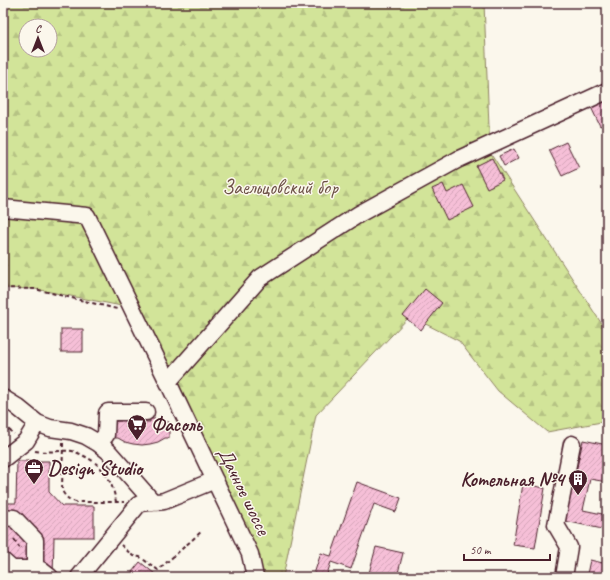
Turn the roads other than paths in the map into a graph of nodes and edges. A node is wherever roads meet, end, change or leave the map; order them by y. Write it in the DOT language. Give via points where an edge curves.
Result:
graph roads {
  1 [pos="607,91"];
  2 [pos="3,208"];
  3 [pos="168,382"];
  4 [pos="7,403"];
  5 [pos="146,412"];
  6 [pos="37,422"];
  7 [pos="98,443"];
  8 [pos="572,444"];
  9 [pos="3,459"];
  10 [pos="216,480"];
  11 [pos="149,502"];
  12 [pos="3,517"];
  13 [pos="3,561"];
  14 [pos="36,569"];
  15 [pos="50,577"];
  16 [pos="79,577"];
  17 [pos="255,577"];
  18 [pos="564,577"];
  1 -- 3 [label="street" via="459,159 359,214 260,278"];
  2 -- 3 [label="street, Дачное шоссе" via="87,216"];
  3 -- 10 [label="street, Дачное шоссе"];
  4 -- 6 [label="street"];
  5 -- 7 [label="street" via="108,412 106,435"];
  6 -- 7 [label="street" via="50,428 86,436"];
  6 -- 9 [label="street" via="24,443"];
  7 -- 11 [label="street" via="108,451"];
  8 -- 18 [label="street" via="556,525 569,547"];
  10 -- 11 [label="street" via="164,501"];
  10 -- 17 [label="street, Дачное шоссе" via="250,554"];
  11 -- 16 [label="street" via="138,505"];
  12 -- 14 [label="street" via="14,518 34,538"];
  13 -- 14 [label="street" via="10,568"];
  14 -- 15 [label="street"];
}
